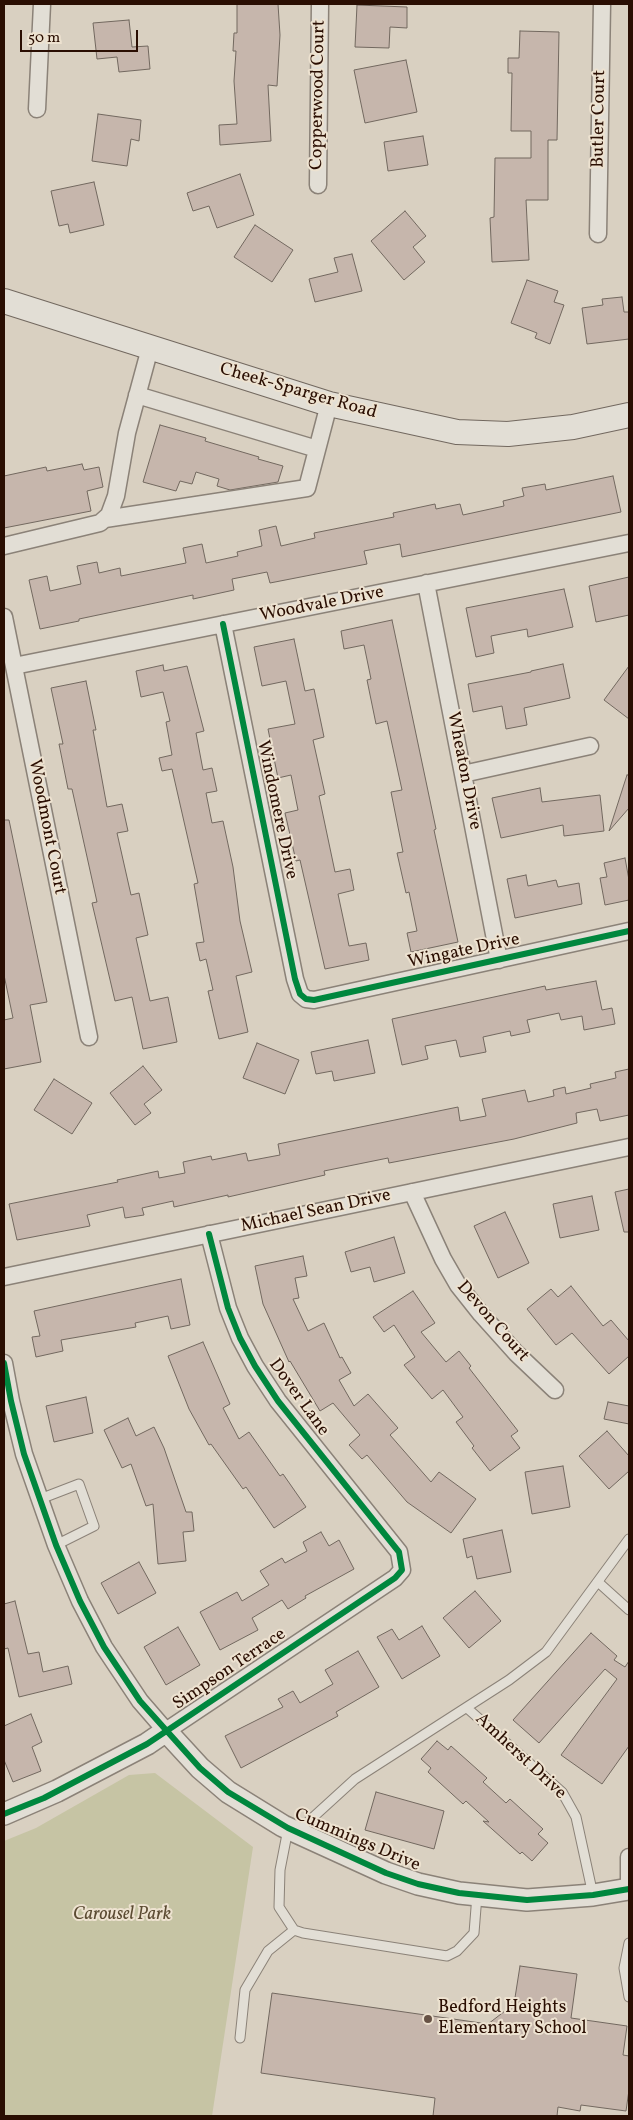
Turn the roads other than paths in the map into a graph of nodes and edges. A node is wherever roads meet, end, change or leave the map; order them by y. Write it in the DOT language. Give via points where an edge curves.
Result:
graph roads {
  1 [pos="42,4"];
  2 [pos="320,4"];
  3 [pos="602,4"];
  4 [pos="37,109"];
  5 [pos="318,186"];
  6 [pos="598,234"];
  7 [pos="4,301"];
  8 [pos="150,348"];
  9 [pos="137,395"];
  10 [pos="328,404"];
  11 [pos="629,416"];
  12 [pos="317,449"];
  13 [pos="105,519"];
  14 [pos="629,543"];
  15 [pos="4,546"];
  16 [pos="426,583"];
  17 [pos="4,617"];
  18 [pos="223,624"];
  19 [pos="14,666"];
  20 [pos="590,746"];
  21 [pos="463,774"];
  22 [pos="629,931"];
  23 [pos="499,960"];
  24 [pos="306,999"];
  25 [pos="89,1037"];
  26 [pos="629,1147"];
  27 [pos="412,1192"];
  28 [pos="209,1234"];
  29 [pos="4,1277"];
  30 [pos="4,1363"];
  31 [pos="555,1390"];
  32 [pos="40,1499"];
  33 [pos="629,1539"];
  34 [pos="56,1545"];
  35 [pos="402,1560"];
  36 [pos="598,1582"];
  37 [pos="629,1610"];
  38 [pos="467,1708"];
  39 [pos="166,1731"];
  40 [pos="4,1814"];
  41 [pos="292,1830"];
  42 [pos="629,1857"];
  43 [pos="629,1889"];
  44 [pos="477,1895"];
  45 [pos="593,1895"];
  46 [pos="294,1930"];
  47 [pos="629,1943"];
  48 [pos="629,1997"];
  49 [pos="240,2038"];
  1 -- 4 [label="street"];
  2 -- 5 [label="street, Copperwood Court"];
  3 -- 6 [label="street, Butler Court"];
  7 -- 8 [label="main road, Cheek-Sparger Road"];
  8 -- 9 [label="street"];
  8 -- 10 [label="main road, Cheek-Sparger Road"];
  9 -- 12 [label="street"];
  9 -- 13 [label="street" via="116,496"];
  10 -- 11 [label="main road, Cheek-Sparger Road" via="457,432 508,434 573,427"];
  10 -- 12 [label="street"];
  12 -- 13 [label="street" via="307,488"];
  13 -- 15 [label="street" via="100,523"];
  14 -- 16 [label="street, Woodvale Drive"];
  16 -- 18 [label="street, Woodvale Drive"];
  16 -- 21 [label="street, Wheaton Drive"];
  17 -- 19 [label="street, Woodmont Court"];
  18 -- 19 [label="street, Woodvale Drive"];
  18 -- 24 [label="street, Windomere Drive" via="296,980 300,994"];
  19 -- 25 [label="street, Woodmont Court"];
  20 -- 21 [label="street"];
  21 -- 23 [label="street, Wheaton Drive"];
  22 -- 23 [label="street, Wingate Drive"];
  23 -- 24 [label="street, Wingate Drive" via="314,1000"];
  26 -- 27 [label="street, Michael Sean Drive"];
  27 -- 28 [label="street, Michael Sean Drive"];
  27 -- 31 [label="street, Devon Court" via="458,1285 516,1353"];
  28 -- 29 [label="street, Michael Sean Drive"];
  28 -- 35 [label="street, Dover Lane" via="228,1308 255,1366 278,1401 399,1552"];
  30 -- 32 [label="street" via="10,1401"];
  32 -- 34 [label="street"];
  32 -- 34 [label="lane" via="79,1484 94,1526"];
  33 -- 36 [label="lane, Amherst Drive"];
  34 -- 39 [label="street" via="104,1647 140,1701"];
  35 -- 39 [label="street, Simpson Terrace" via="402,1570 395,1578"];
  36 -- 37 [label="lane"];
  36 -- 38 [label="lane, Amherst Drive" via="546,1652"];
  38 -- 41 [label="lane, Amherst Drive" via="355,1779"];
  38 -- 45 [label="lane, Amherst Drive" via="562,1792 576,1817"];
  39 -- 40 [label="street, Simpson Terrace" via="57,1791"];
  39 -- 41 [label="street, Cummings Drive" via="200,1768 228,1792"];
  41 -- 44 [label="street, Cummings Drive" via="386,1873 418,1884"];
  41 -- 46 [label="lane" via="280,1870 280,1907"];
  42 -- 43 [label="street"];
  43 -- 45 [label="street, Cummings Drive"];
  44 -- 45 [label="street, Cummings Drive" via="527,1900"];
  44 -- 46 [label="lane" via="474,1933 457,1951 447,1956"];
  46 -- 49 [label="lane" via="268,1952 245,1990"];
  47 -- 48 [label="lane" via="624,1968"];
}
